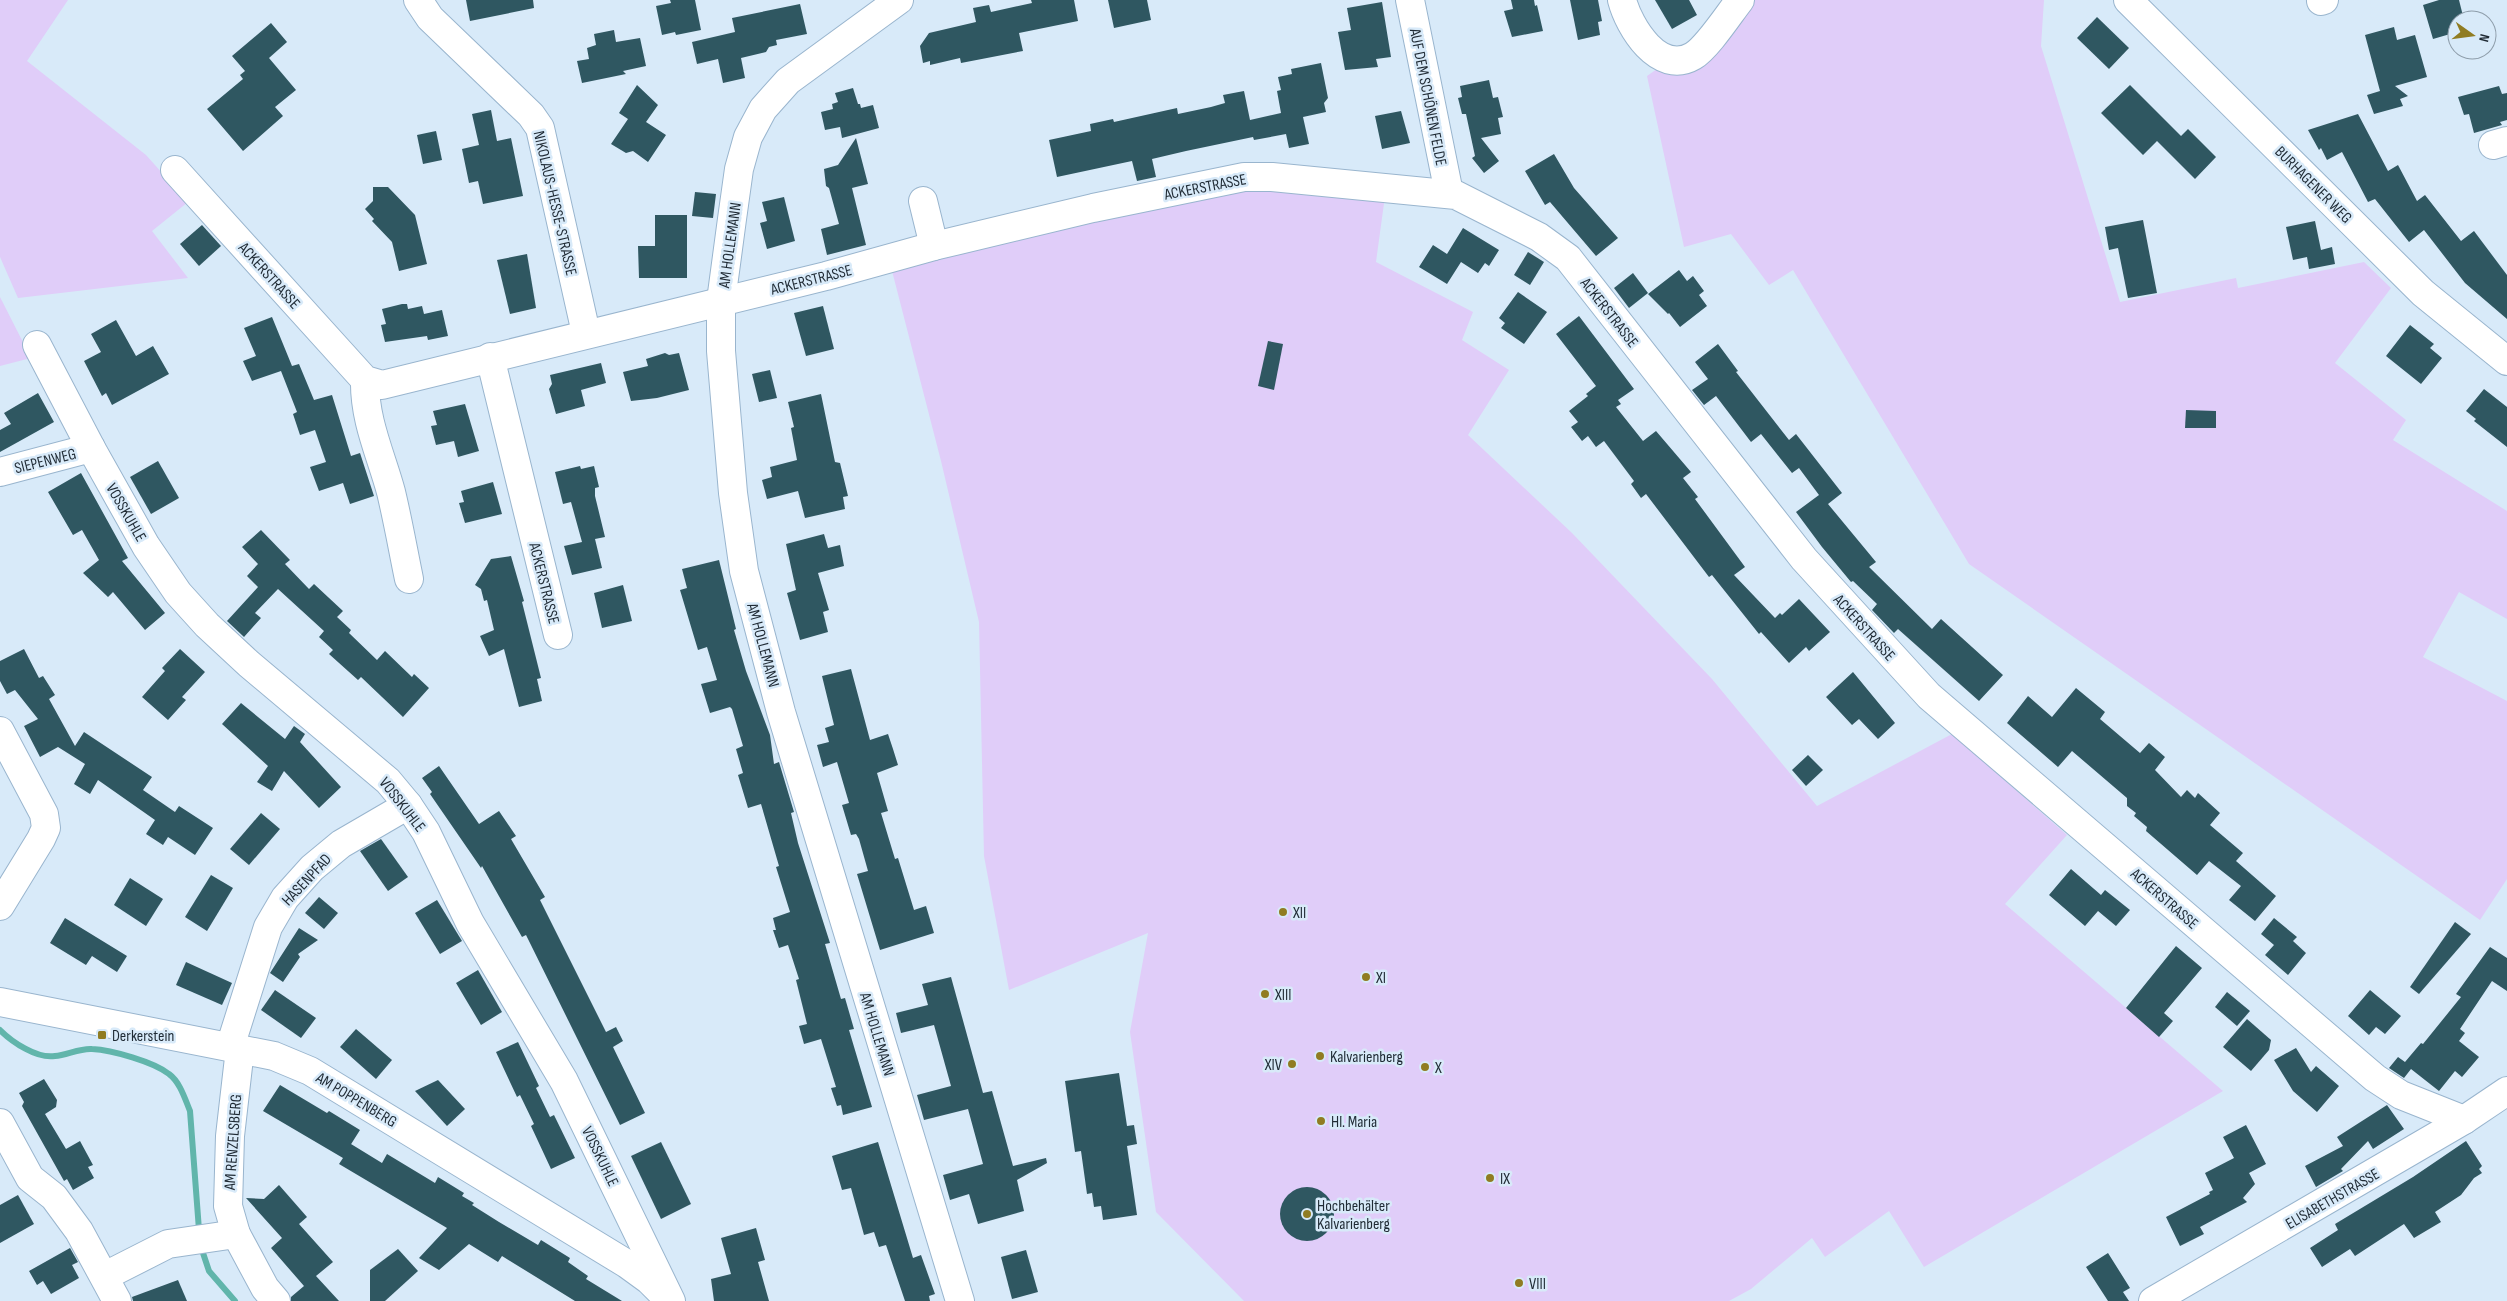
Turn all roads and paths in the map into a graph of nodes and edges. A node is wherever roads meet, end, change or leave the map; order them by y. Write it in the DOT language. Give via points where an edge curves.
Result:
graph roads {
  1 [pos="418,0"];
  2 [pos="1410,0"];
  3 [pos="1622,0"];
  4 [pos="1740,0"];
  5 [pos="2128,0"];
  6 [pos="883,8"];
  7 [pos="175,170"];
  8 [pos="1448,193"];
  9 [pos="923,201"];
  10 [pos="934,246"];
  11 [pos="721,301"];
  12 [pos="586,334"];
  13 [pos="38,345"];
  14 [pos="490,357"];
  15 [pos="2507,361"];
  16 [pos="365,380"];
  17 [pos="90,448"];
  18 [pos="0,472"];
  19 [pos="409,579"];
  20 [pos="558,635"];
  21 [pos="0,731"];
  22 [pos="408,805"];
  23 [pos="0,906"];
  24 [pos="0,1002"];
  25 [pos="235,1048"];
  26 [pos="2504,1099"];
  27 [pos="2464,1120"];
  28 [pos="0,1123"];
  29 [pos="236,1234"];
  30 [pos="105,1276"];
  31 [pos="117,1301"];
  32 [pos="276,1301"];
  33 [pos="670,1301"];
  34 [pos="960,1301"];
  35 [pos="2153,1301"];
  1 -- 12 [label="street, NIKOLAUS-HESSE-STRASSE" via="430,18 531,115 540,128"];
  2 -- 8 [label="street, AUF DEM SCHÖNEN FELDE"];
  3 -- 4 [label="street" via="1632,26 1648,46 1656,53 1680,61 1695,55"];
  5 -- 15 [label="street, BURHAGENER WEG" via="2423,293"];
  6 -- 11 [label="street, AM HOLLEMANN" via="788,81 754,123 739,169"];
  7 -- 16 [label="street, ACKERSTRASSE"];
  8 -- 10 [label="street, ACKERSTRASSE" via="1244,177 1093,208"];
  8 -- 27 [label="street, ACKERSTRASSE" via="1507,220 1568,258 1804,559 1929,696 2375,1078 2401,1095"];
  9 -- 10 [label="street"];
  10 -- 11 [label="street, ACKERSTRASSE"];
  11 -- 12 [label="street, ACKERSTRASSE"];
  11 -- 34 [label="street, AM HOLLEMANN" via="721,350 733,493 744,571 781,712"];
  12 -- 14 [label="street, ACKERSTRASSE"];
  13 -- 17 [label="street, VOSSKUHLE"];
  14 -- 16 [label="street, ACKERSTRASSE" via="390,384"];
  14 -- 20 [label="street, ACKERSTRASSE"];
  16 -- 19 [label="street" via="372,432 390,492"];
  17 -- 18 [label="street, SIEPENWEG"];
  17 -- 22 [label="street, VOSSKUHLE" via="146,546 178,593 249,664 388,781"];
  21 -- 23 [label="street" via="46,822 41,839"];
  22 -- 25 [label="street, HASENPFAD" via="341,844 312,868 285,898 268,927"];
  22 -- 33 [label="street, VOSSKUHLE" via="426,832 470,923 564,1081"];
  24 -- 25 [label="street, AM POPPENBERG"];
  25 -- 29 [label="street, AM RENZELSBERG" via="227,1196"];
  25 -- 33 [label="street, AM POPPENBERG" via="274,1056 310,1071 627,1264"];
  26 -- 27 [label="street, ELISABETHSTRASSE"];
  27 -- 35 [label="street, ELISABETHSTRASSE"];
  28 -- 30 [label="street" via="30,1178 54,1197"];
  29 -- 30 [label="street" via="168,1244"];
  29 -- 32 [label="street, AM RENZELSBERG"];
  30 -- 31 [label="street"];
}
